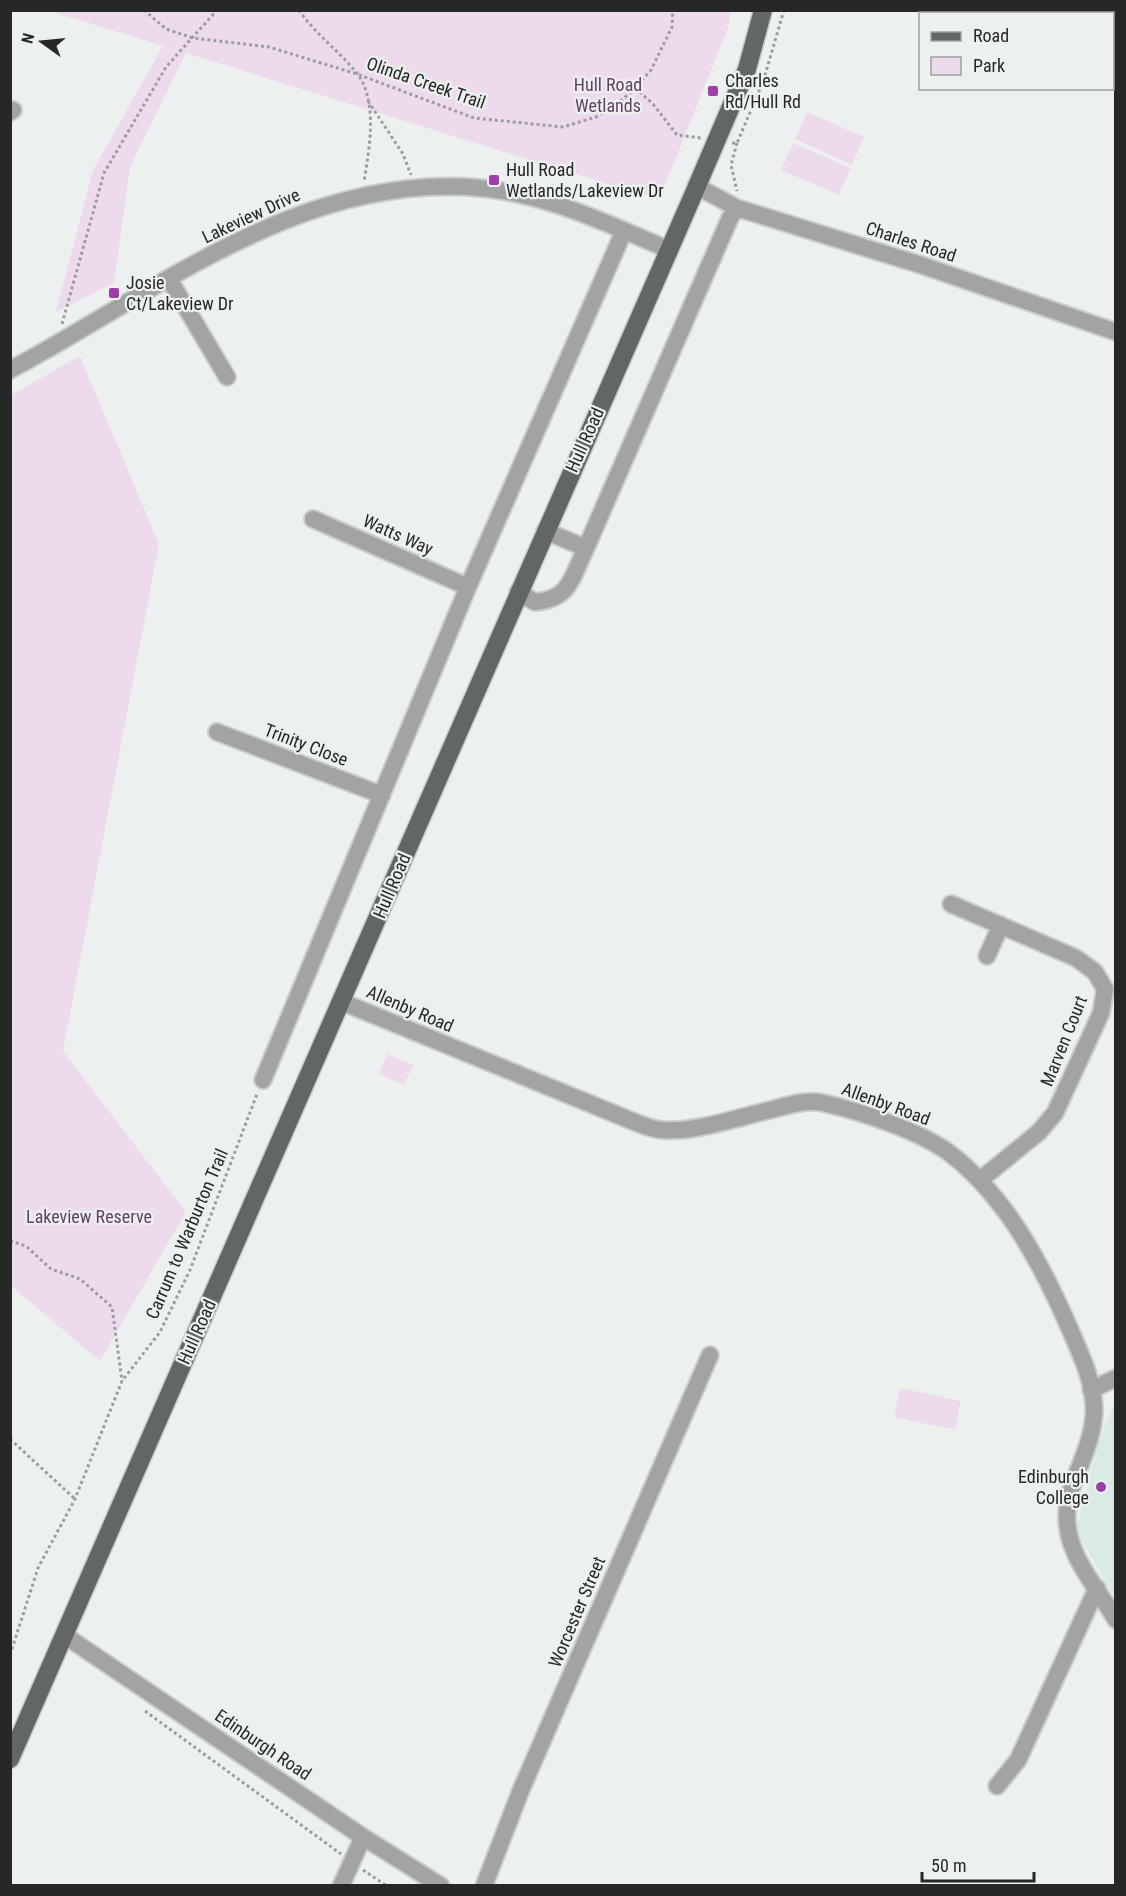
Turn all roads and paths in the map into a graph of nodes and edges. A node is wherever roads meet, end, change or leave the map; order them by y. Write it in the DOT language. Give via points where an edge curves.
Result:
graph roads {
  1 [pos="144,10"];
  2 [pos="217,10"];
  3 [pos="299,10"];
  4 [pos="673,10"];
  5 [pos="763,10"];
  6 [pos="193,38"];
  7 [pos="357,74"];
  8 [pos="634,88"];
  9 [pos="367,99"];
  10 [pos="716,141"];
  11 [pos="736,143"];
  12 [pos="696,186"];
  13 [pos="416,189"];
  14 [pos="362,196"];
  15 [pos="737,208"];
  16 [pos="624,231"];
  17 [pos="669,250"];
  18 [pos="169,279"];
  19 [pos="1116,332"];
  20 [pos="56,346"];
  21 [pos="10,370"];
  22 [pos="227,377"];
  23 [pos="313,519"];
  24 [pos="545,531"];
  25 [pos="586,548"];
  26 [pos="468,587"];
  27 [pos="518,592"];
  28 [pos="217,732"];
  29 [pos="382,795"];
  30 [pos="951,904"];
  31 [pos="1001,925"];
  32 [pos="987,956"];
  33 [pos="342,1002"];
  34 [pos="263,1080"];
  35 [pos="980,1180"];
  36 [pos="10,1241"];
  37 [pos="710,1355"];
  38 [pos="1116,1378"];
  39 [pos="122,1381"];
  40 [pos="1091,1390"];
  41 [pos="10,1439"];
  42 [pos="75,1499"];
  43 [pos="1097,1588"];
  44 [pos="1116,1620"];
  45 [pos="64,1635"];
  46 [pos="10,1655"];
  47 [pos="139,1706"];
  48 [pos="10,1759"];
  49 [pos="997,1786"];
  50 [pos="363,1837"];
  51 [pos="352,1862"];
  52 [pos="341,1886"];
  53 [pos="387,1886"];
  54 [pos="441,1886"];
  55 [pos="484,1886"];
  1 -- 6 [label="path, Olinda Creek Trail" via="166,29"];
  2 -- 6 [label="path"];
  3 -- 7 [label="path" via="313,32"];
  4 -- 8 [label="path, Olinda Creek Trail" via="672,27 651,70"];
  5 -- 10 [label="main road, Hull Road" via="747,69"];
  6 -- 7 [label="path, Olinda Creek Trail" via="269,47"];
  6 -- 20 [label="path" via="166,67 104,173"];
  7 -- 8 [label="path, Olinda Creek Trail" via="474,118 563,127 596,117"];
  7 -- 9 [label="path"];
  8 -- 10 [label="path" via="653,104 677,135"];
  9 -- 13 [label="path" via="403,154"];
  9 -- 14 [label="path" via="370,136"];
  10 -- 12 [label="main road, Hull Road"];
  11 -- 15 [label="path" via="731,165"];
  12 -- 15 [label="street, Charles Road"];
  12 -- 17 [label="main road, Hull Road"];
  13 -- 14 [label="street, Lakeview Drive"];
  13 -- 16 [label="street, Lakeview Drive" via="481,188 517,195"];
  14 -- 18 [label="street, Lakeview Drive" via="311,209 262,228"];
  15 -- 19 [label="street, Charles Road" via="921,265"];
  15 -- 25 [label="street"];
  16 -- 17 [label="street, Lakeview Drive"];
  16 -- 26 [label="street"];
  17 -- 24 [label="main road, Hull Road"];
  18 -- 20 [label="street, Lakeview Drive"];
  18 -- 22 [label="street"];
  20 -- 21 [label="street, Lakeview Drive"];
  23 -- 26 [label="street, Watts Way"];
  24 -- 25 [label="street"];
  24 -- 27 [label="main road, Hull Road"];
  25 -- 27 [label="street" via="557,599 535,602"];
  26 -- 29 [label="street"];
  27 -- 33 [label="main road, Hull Road"];
  28 -- 29 [label="street, Trinity Close"];
  29 -- 34 [label="street"];
  30 -- 31 [label="street, Marven Court"];
  31 -- 32 [label="street"];
  31 -- 35 [label="street, Marven Court" via="1076,958 1095,972 1105,989 1101,1013 1055,1113 1039,1132"];
  33 -- 35 [label="street, Allenby Road" via="637,1124 664,1131 820,1102 922,1136"];
  33 -- 45 [label="main road, Hull Road"];
  34 -- 39 [label="path, Carrum to Warburton Trail" via="190,1270 160,1332"];
  35 -- 40 [label="street, Allenby Road" via="1023,1236 1055,1297 1088,1372"];
  36 -- 39 [label="path" via="26,1246 51,1269 80,1279 112,1307"];
  37 -- 55 [label="street, Worcester Street" via="521,1790"];
  38 -- 40 [label="street"];
  39 -- 42 [label="path, Carrum to Warburton Trail"];
  40 -- 43 [label="street, Allenby Road" via="1094,1408 1087,1450 1070,1491 1065,1526 1078,1561"];
  41 -- 42 [label="path"];
  42 -- 46 [label="path, Carrum to Warburton Trail" via="38,1568"];
  43 -- 44 [label="street, Allenby Road"];
  43 -- 49 [label="street" via="1018,1760"];
  45 -- 48 [label="main road, Hull Road"];
  45 -- 50 [label="street, Edinburgh Road"];
  47 -- 51 [label="path"];
  50 -- 51 [label="street"];
  50 -- 54 [label="street, Edinburgh Road"];
  51 -- 52 [label="street"];
  51 -- 53 [label="path"];
}
